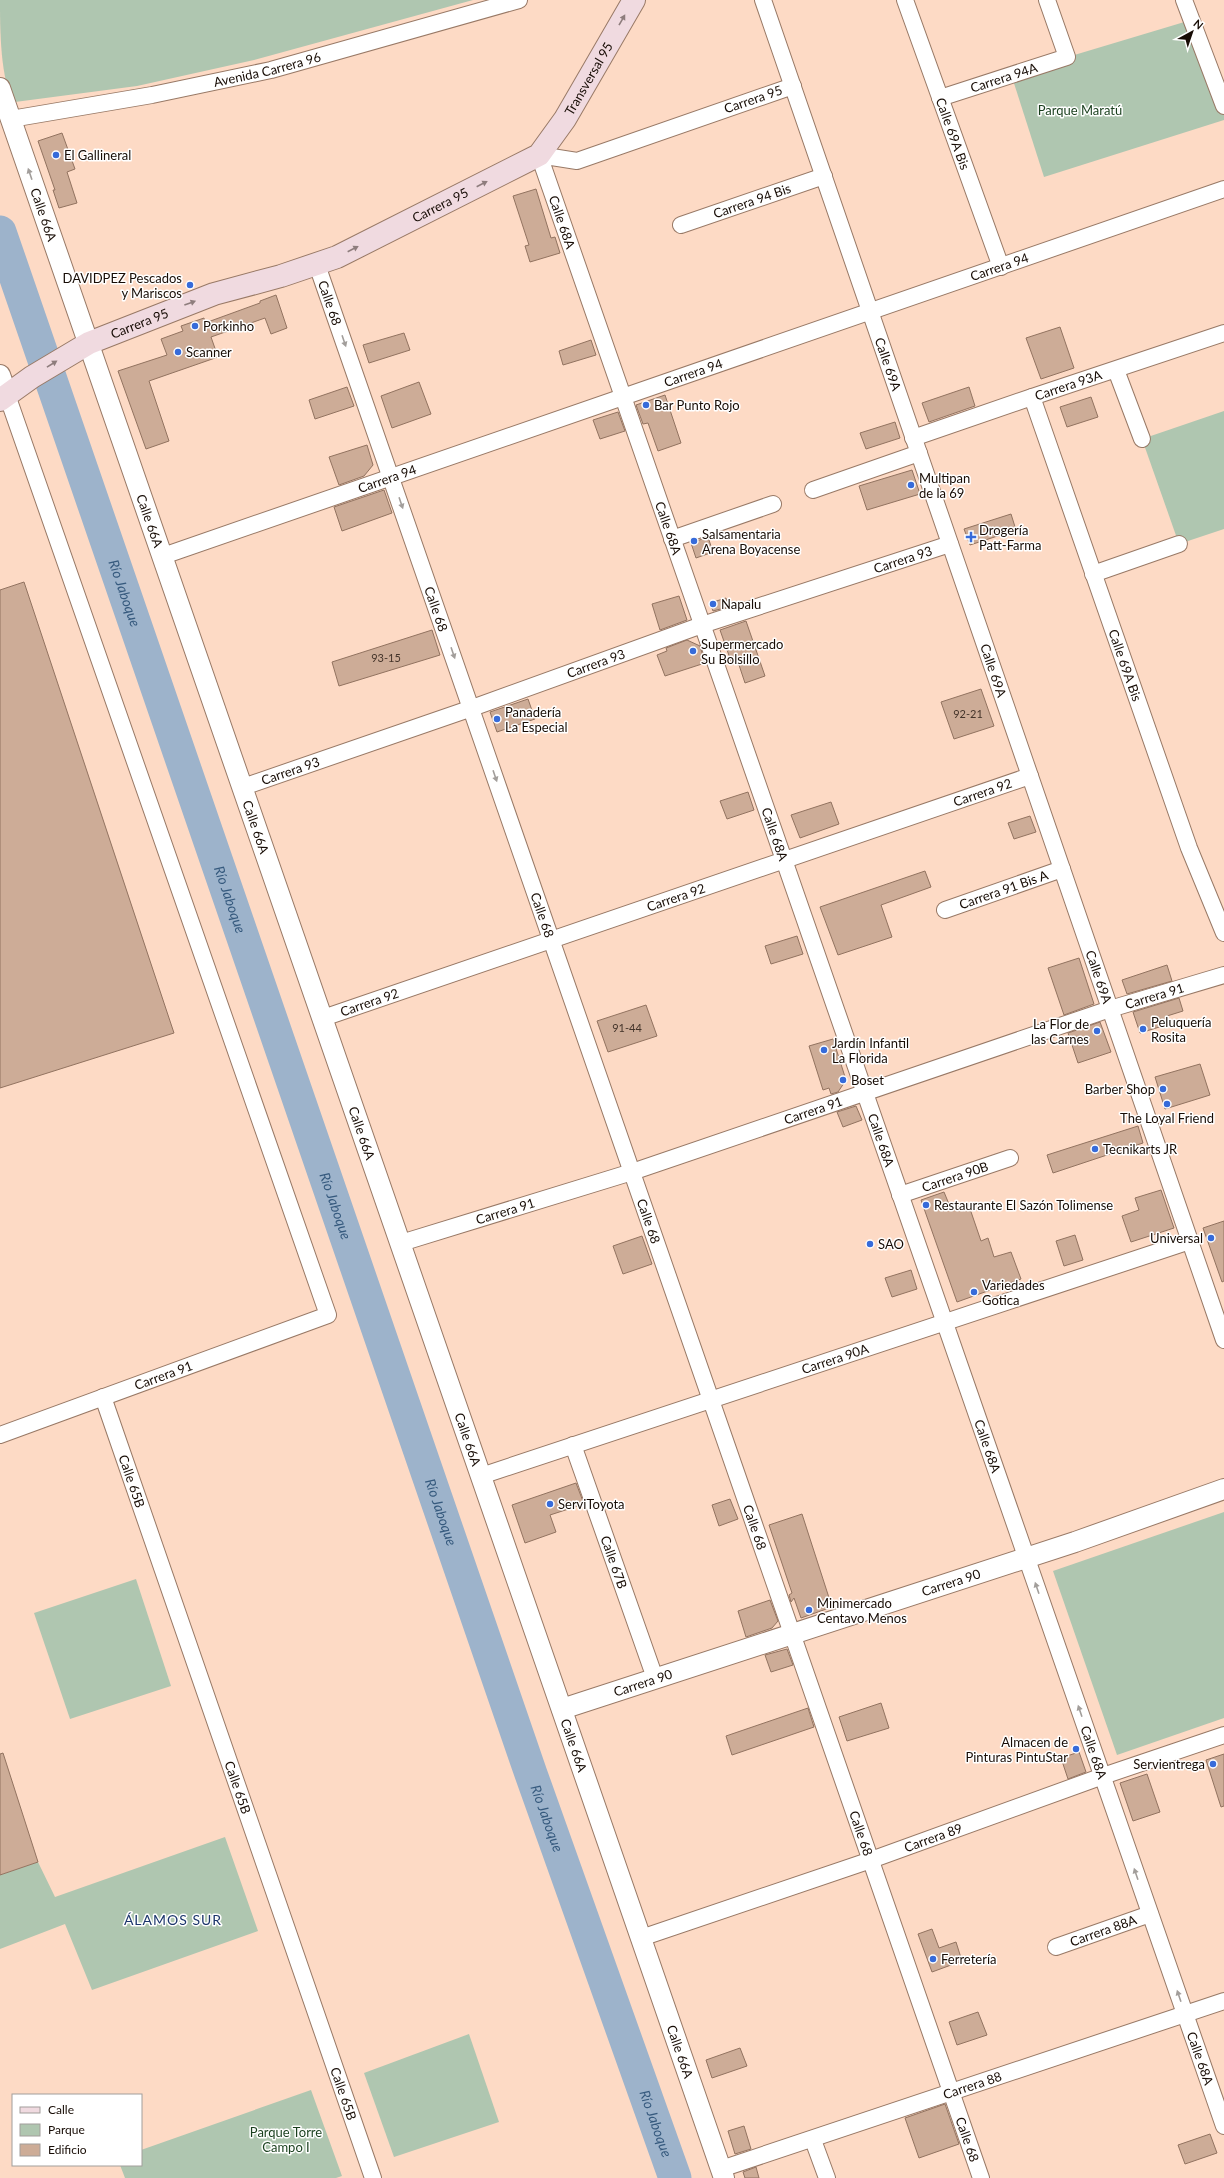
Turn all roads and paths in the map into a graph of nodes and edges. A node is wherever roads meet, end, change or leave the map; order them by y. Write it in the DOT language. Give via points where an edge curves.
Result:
graph roads {
  1 [pos="519,0"];
  2 [pos="634,0"];
  3 [pos="764,0"];
  4 [pos="904,0"];
  5 [pos="1047,0"];
  6 [pos="1184,0"];
  7 [pos="793,86"];
  8 [pos="0,88"];
  9 [pos="940,98"];
  10 [pos="1224,106"];
  11 [pos="11,119"];
  12 [pos="539,155"];
  13 [pos="824,176"];
  14 [pos="1224,189"];
  15 [pos="681,226"];
  16 [pos="317,264"];
  17 [pos="1001,267"];
  18 [pos="870,312"];
  19 [pos="1224,333"];
  20 [pos="80,347"];
  21 [pos="1116,370"];
  22 [pos="2,390"];
  23 [pos="623,397"];
  24 [pos="1032,397"];
  25 [pos="1142,440"];
  26 [pos="916,446"];
  27 [pos="392,477"];
  28 [pos="813,490"];
  29 [pos="773,504"];
  30 [pos="672,539"];
  31 [pos="950,544"];
  32 [pos="1179,544"];
  33 [pos="163,556"];
  34 [pos="1093,574"];
  35 [pos="702,625"];
  36 [pos="472,708"];
  37 [pos="1030,776"];
  38 [pos="242,786"];
  39 [pos="784,860"];
  40 [pos="1062,869"];
  41 [pos="946,910"];
  42 [pos="1224,933"];
  43 [pos="552,940"];
  44 [pos="1224,976"];
  45 [pos="1110,1009"];
  46 [pos="323,1018"];
  47 [pos="865,1093"];
  48 [pos="1010,1158"];
  49 [pos="632,1172"];
  50 [pos="900,1195"];
  51 [pos="1190,1241"];
  52 [pos="401,1243"];
  53 [pos="945,1322"];
  54 [pos="1223,1336"];
  55 [pos="103,1397"];
  56 [pos="711,1399"];
  57 [pos="0,1435"];
  58 [pos="573,1445"];
  59 [pos="481,1476"];
  60 [pos="1224,1489"];
  61 [pos="1026,1558"];
  62 [pos="792,1634"];
  63 [pos="655,1678"];
  64 [pos="562,1709"];
  65 [pos="1224,1735"];
  66 [pos="1102,1776"];
  67 [pos="871,1860"];
  68 [pos="1150,1914"];
  69 [pos="641,1938"];
  70 [pos="1056,1947"];
  71 [pos="1224,2001"];
  72 [pos="1185,2014"];
  73 [pos="951,2092"];
  74 [pos="1224,2126"];
  75 [pos="813,2140"];
  76 [pos="723,2174"];
  77 [pos="373,2178"];
  78 [pos="827,2178"];
  79 [pos="981,2178"];
  1 -- 11 [label="street, Avenida Carrera 96" via="271,70 152,95"];
  12 -- 2 [label="main road, Transversal 95, one-way" via="565,119"];
  3 -- 7 [label="street, Calle 69A"];
  4 -- 9 [label="street, Calle 69A Bis"];
  5 -- 9 [label="street, Carrera 94A" via="1067,57"];
  6 -- 10 [label="street"];
  7 -- 12 [label="street, Carrera 95" via="577,160"];
  7 -- 13 [label="street, Calle 69A"];
  8 -- 11 [label="street, Calle 66A"];
  9 -- 17 [label="street, Calle 69A Bis"];
  20 -- 11 [label="street, Calle 66A, one-way"];
  16 -- 12 [label="main road, Carrera 95, one-way" via="337,257"];
  12 -- 23 [label="street, Calle 68A"];
  13 -- 15 [label="street, Carrera 94 Bis"];
  13 -- 18 [label="street, Calle 69A"];
  14 -- 17 [label="street, Carrera 94"];
  20 -- 16 [label="main road, Carrera 95, one-way" via="214,294"];
  16 -- 27 [label="street, Calle 68, one-way"];
  17 -- 18 [label="street, Carrera 94"];
  18 -- 23 [label="street, Carrera 94"];
  18 -- 26 [label="street, Calle 69A"];
  19 -- 21 [label="street, Carrera 93A"];
  22 -- 20 [label="main road, Carrera 95, one-way" via="32,377"];
  20 -- 33 [label="street, Calle 66A"];
  21 -- 24 [label="street, Carrera 93A"];
  21 -- 25 [label="street"];
  22 -- 55 [label="street, Carrera 91" via="328,1315"];
  23 -- 27 [label="street, Carrera 94"];
  23 -- 30 [label="street, Calle 68A"];
  24 -- 26 [label="street, Carrera 93A"];
  24 -- 34 [label="street, Calle 69A Bis"];
  26 -- 28 [label="street, Carrera 93A"];
  26 -- 31 [label="street, Calle 69A"];
  27 -- 33 [label="street, Carrera 94"];
  27 -- 36 [label="street, Calle 68, one-way"];
  29 -- 30 [label="street"];
  30 -- 35 [label="street, Calle 68A"];
  31 -- 35 [label="street, Carrera 93"];
  31 -- 37 [label="street, Calle 69A"];
  32 -- 34 [label="street"];
  33 -- 38 [label="street, Calle 66A"];
  34 -- 42 [label="street, Calle 69A Bis" via="1188,848"];
  35 -- 36 [label="street, Carrera 93"];
  35 -- 39 [label="street, Calle 68A"];
  36 -- 38 [label="street, Carrera 93"];
  36 -- 43 [label="street, Calle 68, one-way"];
  37 -- 39 [label="street, Carrera 92"];
  37 -- 40 [label="street, Calle 69A"];
  38 -- 46 [label="street, Calle 66A"];
  39 -- 43 [label="street, Carrera 92"];
  39 -- 47 [label="street, Calle 68A"];
  40 -- 41 [label="street, Carrera 91 Bis A"];
  40 -- 45 [label="street, Calle 69A"];
  43 -- 46 [label="street, Carrera 92"];
  43 -- 49 [label="street, Calle 68"];
  44 -- 45 [label="street, Carrera 91"];
  45 -- 47 [label="street, Carrera 91"];
  45 -- 51 [label="street, Calle 69A"];
  46 -- 52 [label="street, Calle 66A"];
  47 -- 49 [label="street, Carrera 91"];
  47 -- 50 [label="street, Calle 68A"];
  48 -- 50 [label="street, Carrera 90B"];
  49 -- 52 [label="street, Carrera 91"];
  49 -- 56 [label="street, Calle 68"];
  50 -- 53 [label="street, Calle 68A"];
  51 -- 53 [label="street, Carrera 90A"];
  51 -- 54 [label="street, Calle 69A"];
  52 -- 59 [label="street, Calle 66A"];
  53 -- 56 [label="street, Carrera 90A"];
  53 -- 61 [label="street, Calle 68A"];
  55 -- 57 [label="street, Carrera 91"];
  55 -- 77 [label="street, Calle 65B"];
  56 -- 58 [label="street, Carrera 90A"];
  56 -- 62 [label="street, Calle 68"];
  58 -- 59 [label="street, Carrera 90A"];
  58 -- 63 [label="street, Calle 67B"];
  59 -- 64 [label="street, Calle 66A"];
  60 -- 61 [label="street, Carrera 90"];
  61 -- 62 [label="street, Carrera 90"];
  66 -- 61 [label="street, Calle 68A, one-way"];
  62 -- 63 [label="street, Carrera 90"];
  62 -- 67 [label="street, Calle 68"];
  63 -- 64 [label="street, Carrera 90"];
  64 -- 69 [label="street, Calle 66A"];
  65 -- 66 [label="street, Carrera 89"];
  66 -- 67 [label="street, Carrera 89"];
  68 -- 66 [label="street, Calle 68A, one-way"];
  67 -- 69 [label="street, Carrera 89"];
  67 -- 73 [label="street, Calle 68"];
  68 -- 70 [label="street, Carrera 88A"];
  72 -- 68 [label="street, Calle 68A, one-way"];
  69 -- 76 [label="street, Calle 66A"];
  71 -- 72 [label="street, Carrera 88"];
  72 -- 73 [label="street, Carrera 88"];
  72 -- 74 [label="street, Calle 68A"];
  73 -- 75 [label="street, Carrera 88"];
  73 -- 79 [label="street, Calle 68"];
  75 -- 76 [label="street, Carrera 88"];
  75 -- 78 [label="street"];
}
